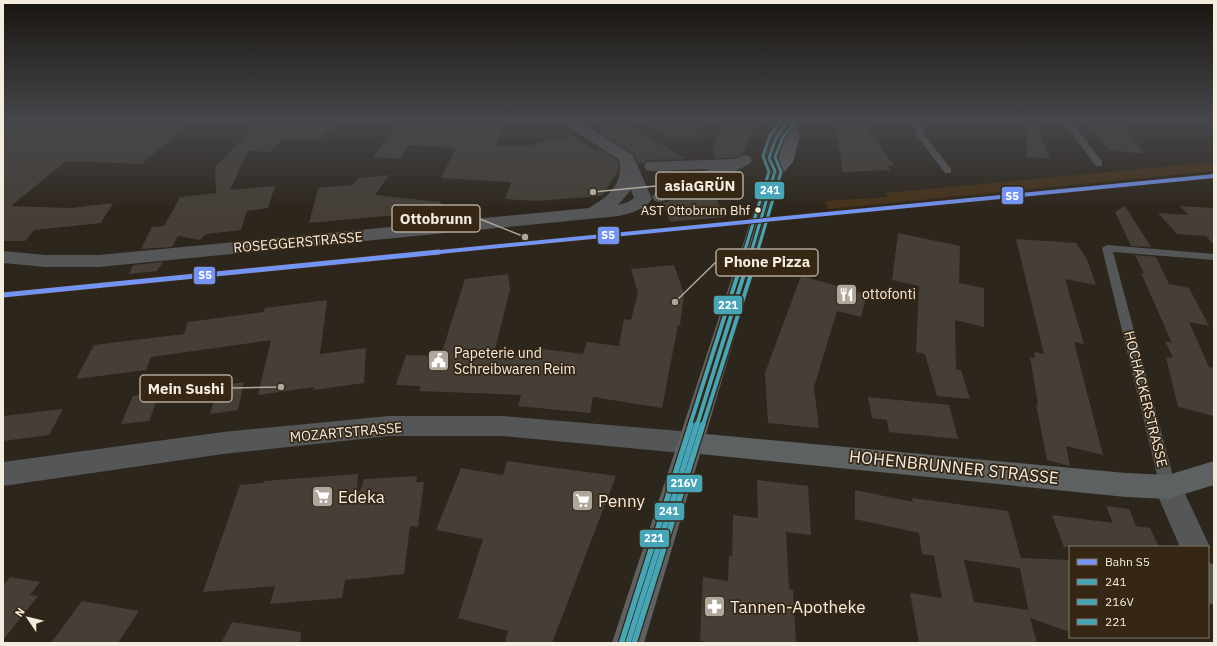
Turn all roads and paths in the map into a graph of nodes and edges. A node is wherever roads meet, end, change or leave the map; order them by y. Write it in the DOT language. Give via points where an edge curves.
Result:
graph roads {
  1 [pos="614,150"];
  2 [pos="772,150"];
  3 [pos="933,150"];
  4 [pos="1088,150"];
  5 [pos="1098,164"];
  6 [pos="652,166"];
  7 [pos="948,171"];
  8 [pos="719,177"];
  9 [pos="3,257"];
  10 [pos="1214,257"];
  11 [pos="692,442"];
  12 [pos="1214,473"];
  13 [pos="3,474"];
  14 [pos="1168,486"];
  15 [pos="1195,546"];
  16 [pos="1209,579"];
  17 [pos="1214,590"];
  18 [pos="628,643"];
  1 -- 9 [label="street, ROSEGGERSTRASSE" via="627,158 643,199 634,206 594,214 99,261 46,261"];
  2 -- 11 [label="street" via="769,158 775,171"];
  3 -- 7 [label="lane"];
  4 -- 5 [label="lane"];
  6 -- 8 [label="street"];
  10 -- 14 [label="lane, HOCHACKERSTRASSE" via="1107,248"];
  11 -- 13 [label="street, MOZARTSTRASSE" via="503,426 389,426 223,443"];
  11 -- 14 [label="street, HOHENBRUNNER STRASSE" via="1126,485"];
  11 -- 18 [label="street"];
  12 -- 14 [label="street, HOHENBRUNNER STRASSE"];
  14 -- 15 [label="street, HOCHACKERSTRASSE"];
  16 -- 17 [label="street"];
}
